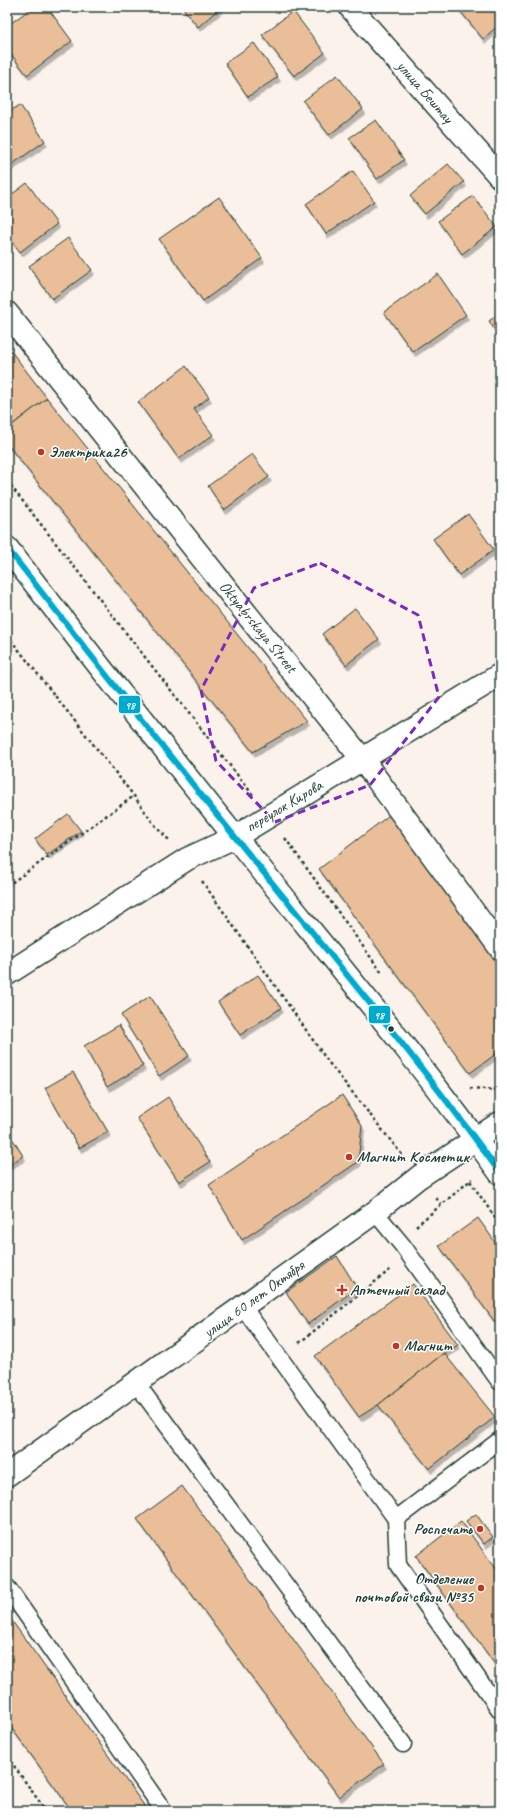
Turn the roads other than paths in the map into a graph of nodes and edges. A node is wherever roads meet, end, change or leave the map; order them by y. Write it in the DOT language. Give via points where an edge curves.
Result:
graph roads {
  1 [pos="350,7"];
  2 [pos="500,177"];
  3 [pos="7,313"];
  4 [pos="7,548"];
  5 [pos="500,675"];
  6 [pos="362,759"];
  7 [pos="235,837"];
  8 [pos="500,948"];
  9 [pos="7,974"];
  10 [pos="500,1122"];
  11 [pos="476,1139"];
  12 [pos="495,1166"];
  13 [pos="375,1212"];
  14 [pos="243,1307"];
  15 [pos="500,1382"];
  16 [pos="136,1383"];
  17 [pos="500,1440"];
  18 [pos="7,1475"];
  19 [pos="396,1519"];
  20 [pos="7,1587"];
  21 [pos="500,1710"];
  22 [pos="403,1744"];
  23 [pos="164,1811"];
  1 -- 2 [label="street, улица Бештау"];
  3 -- 6 [label="street, Oktyabrskaya Street"];
  4 -- 7 [label="street"];
  5 -- 6 [label="street, переулок Кирова"];
  6 -- 7 [label="street, переулок Кирова"];
  6 -- 8 [label="street, Oktyabrskaya Street"];
  7 -- 9 [label="street, переулок Кирова" via="187,859"];
  7 -- 11 [label="street" via="394,1033"];
  10 -- 11 [label="street, улица 60 лет Октября"];
  11 -- 12 [label="street"];
  11 -- 13 [label="street, улица 60 лет Октября" via="419,1177"];
  13 -- 14 [label="street, улица 60 лет Октября"];
  13 -- 15 [label="lane" via="404,1246"];
  14 -- 16 [label="street, улица 60 лет Октября"];
  14 -- 19 [label="lane"];
  16 -- 18 [label="street, улица 60 лет Октября"];
  16 -- 22 [label="lane"];
  17 -- 19 [label="lane"];
  19 -- 21 [label="lane" via="398,1565"];
  20 -- 23 [label="lane"];
}
